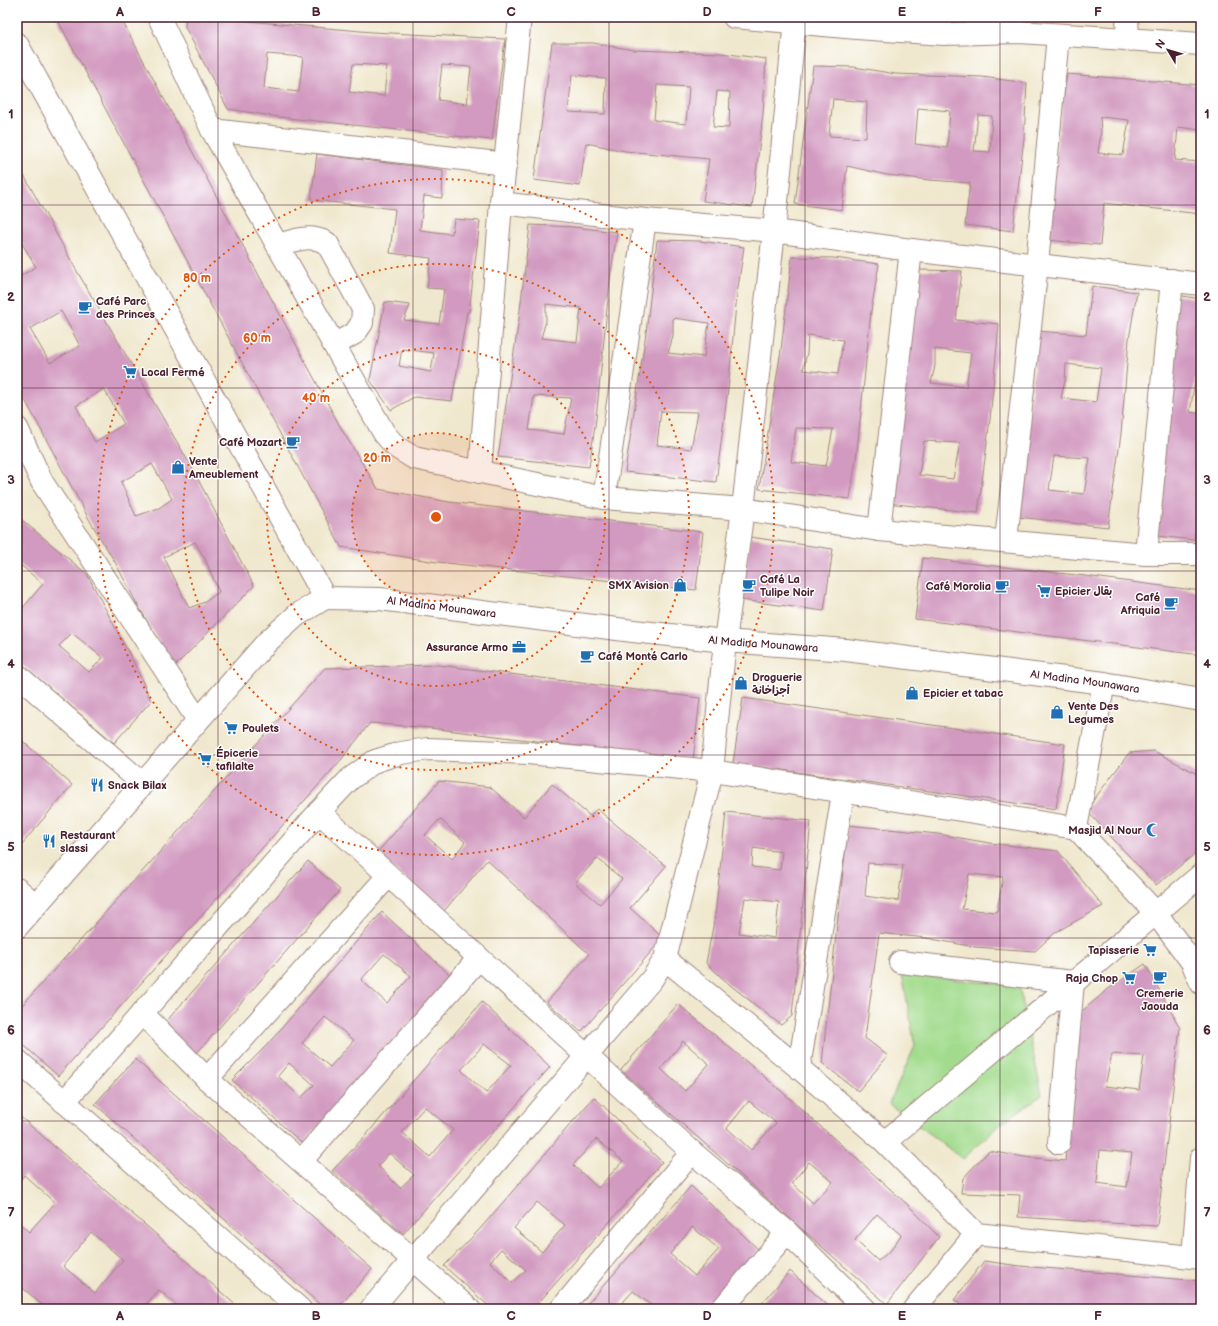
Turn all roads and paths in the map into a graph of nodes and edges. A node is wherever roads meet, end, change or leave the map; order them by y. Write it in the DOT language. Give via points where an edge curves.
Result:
graph roads {
  1 [pos="159,17"];
  2 [pos="520,17"];
  3 [pos="734,17"];
  4 [pos="1127,17"];
  5 [pos="795,22"];
  6 [pos="858,23"];
  7 [pos="944,25"];
  8 [pos="1058,35"];
  9 [pos="1128,40"];
  10 [pos="17,44"];
  11 [pos="1201,44"];
  12 [pos="212,130"];
  13 [pos="506,164"];
  14 [pos="501,203"];
  15 [pos="645,220"];
  16 [pos="774,231"];
  17 [pos="278,245"];
  18 [pos="911,250"];
  19 [pos="1037,265"];
  20 [pos="1172,280"];
  21 [pos="1201,284"];
  22 [pos="334,345"];
  23 [pos="17,428"];
  24 [pos="17,459"];
  25 [pos="480,472"];
  26 [pos="42,482"];
  27 [pos="604,498"];
  28 [pos="743,510"];
  29 [pos="879,530"];
  30 [pos="1006,540"];
  31 [pos="1146,554"];
  32 [pos="1201,554"];
  33 [pos="325,598"];
  34 [pos="725,641"];
  35 [pos="17,675"];
  36 [pos="1104,683"];
  37 [pos="1201,700"];
  38 [pos="198,720"];
  39 [pos="712,771"];
  40 [pos="142,783"];
  41 [pos="844,793"];
  42 [pos="319,812"];
  43 [pos="1076,828"];
  44 [pos="1201,875"];
  45 [pos="388,876"];
  46 [pos="17,889"];
  47 [pos="36,905"];
  48 [pos="1155,912"];
  49 [pos="17,927"];
  50 [pos="479,958"];
  51 [pos="665,959"];
  52 [pos="900,962"];
  53 [pos="1073,982"];
  54 [pos="1201,983"];
  55 [pos="142,1013"];
  56 [pos="587,1055"];
  57 [pos="17,1060"];
  58 [pos="799,1068"];
  59 [pos="207,1079"];
  60 [pos="64,1102"];
  61 [pos="885,1142"];
  62 [pos="1059,1143"];
  63 [pos="692,1152"];
  64 [pos="1201,1158"];
  65 [pos="302,1160"];
  66 [pos="788,1232"];
  67 [pos="976,1234"];
  68 [pos="1197,1258"];
  69 [pos="414,1259"];
  70 [pos="300,1309"];
  71 [pos="372,1309"];
  72 [pos="469,1309"];
  73 [pos="561,1309"];
  74 [pos="722,1309"];
  75 [pos="866,1309"];
  76 [pos="914,1309"];
  1 -- 12 [label="street"];
  2 -- 13 [label="street"];
  3 -- 5 [label="street"];
  4 -- 9 [label="street"];
  5 -- 6 [label="street"];
  5 -- 16 [label="street"];
  6 -- 7 [label="street"];
  7 -- 8 [label="street"];
  8 -- 9 [label="street"];
  8 -- 19 [label="street"];
  9 -- 11 [label="street"];
  10 -- 33 [label="street"];
  12 -- 13 [label="street"];
  12 -- 17 [label="street"];
  13 -- 14 [label="street"];
  14 -- 15 [label="street"];
  14 -- 25 [label="street"];
  15 -- 16 [label="street"];
  15 -- 27 [label="street"];
  16 -- 18 [label="street"];
  16 -- 28 [label="street"];
  17 -- 22 [label="street"];
  17 -- 22 [label="street" via="307,237 317,238 326,243 363,309 362,323 355,333"];
  18 -- 19 [label="street"];
  18 -- 29 [label="street"];
  19 -- 20 [label="street"];
  19 -- 30 [label="street"];
  20 -- 21 [label="street"];
  20 -- 31 [label="street"];
  22 -- 25 [label="street" via="384,433 396,447 414,458"];
  23 -- 26 [label="street"];
  24 -- 26 [label="street"];
  25 -- 27 [label="street"];
  26 -- 38 [label="street"];
  27 -- 28 [label="street"];
  28 -- 29 [label="street"];
  28 -- 34 [label="street"];
  29 -- 30 [label="street"];
  30 -- 31 [label="street"];
  31 -- 32 [label="street"];
  33 -- 34 [label="street, Al Madina Mounawara" via="380,599"];
  33 -- 38 [label="street" via="297,615 267,642"];
  34 -- 36 [label="street, Al Madina Mounawara" via="846,650"];
  34 -- 39 [label="street"];
  35 -- 40 [label="street"];
  36 -- 37 [label="street, Al Madina Mounawara"];
  36 -- 43 [label="street"];
  38 -- 40 [label="street"];
  39 -- 41 [label="street"];
  39 -- 42 [label="street" via="528,753 428,749 375,760 350,779"];
  39 -- 51 [label="street"];
  40 -- 47 [label="street"];
  41 -- 43 [label="street"];
  41 -- 58 [label="street"];
  42 -- 45 [label="street"];
  42 -- 55 [label="street"];
  43 -- 48 [label="street"];
  44 -- 48 [label="street"];
  45 -- 50 [label="street"];
  45 -- 59 [label="street"];
  46 -- 47 [label="street"];
  47 -- 49 [label="street"];
  48 -- 53 [label="street"];
  48 -- 54 [label="street" via="1192,962"];
  50 -- 56 [label="street"];
  50 -- 65 [label="street"];
  51 -- 56 [label="street"];
  51 -- 58 [label="street"];
  52 -- 53 [label="street"];
  53 -- 61 [label="street"];
  53 -- 62 [label="street"];
  55 -- 59 [label="street"];
  55 -- 60 [label="street"];
  56 -- 63 [label="street"];
  56 -- 69 [label="street"];
  57 -- 60 [label="street"];
  58 -- 61 [label="street"];
  59 -- 65 [label="street"];
  60 -- 70 [label="street"];
  61 -- 67 [label="street"];
  63 -- 66 [label="street"];
  63 -- 73 [label="street"];
  64 -- 68 [label="street"];
  65 -- 69 [label="street"];
  66 -- 74 [label="street"];
  66 -- 75 [label="street"];
  67 -- 68 [label="street"];
  67 -- 76 [label="street"];
  69 -- 71 [label="street"];
  69 -- 72 [label="street"];
}
